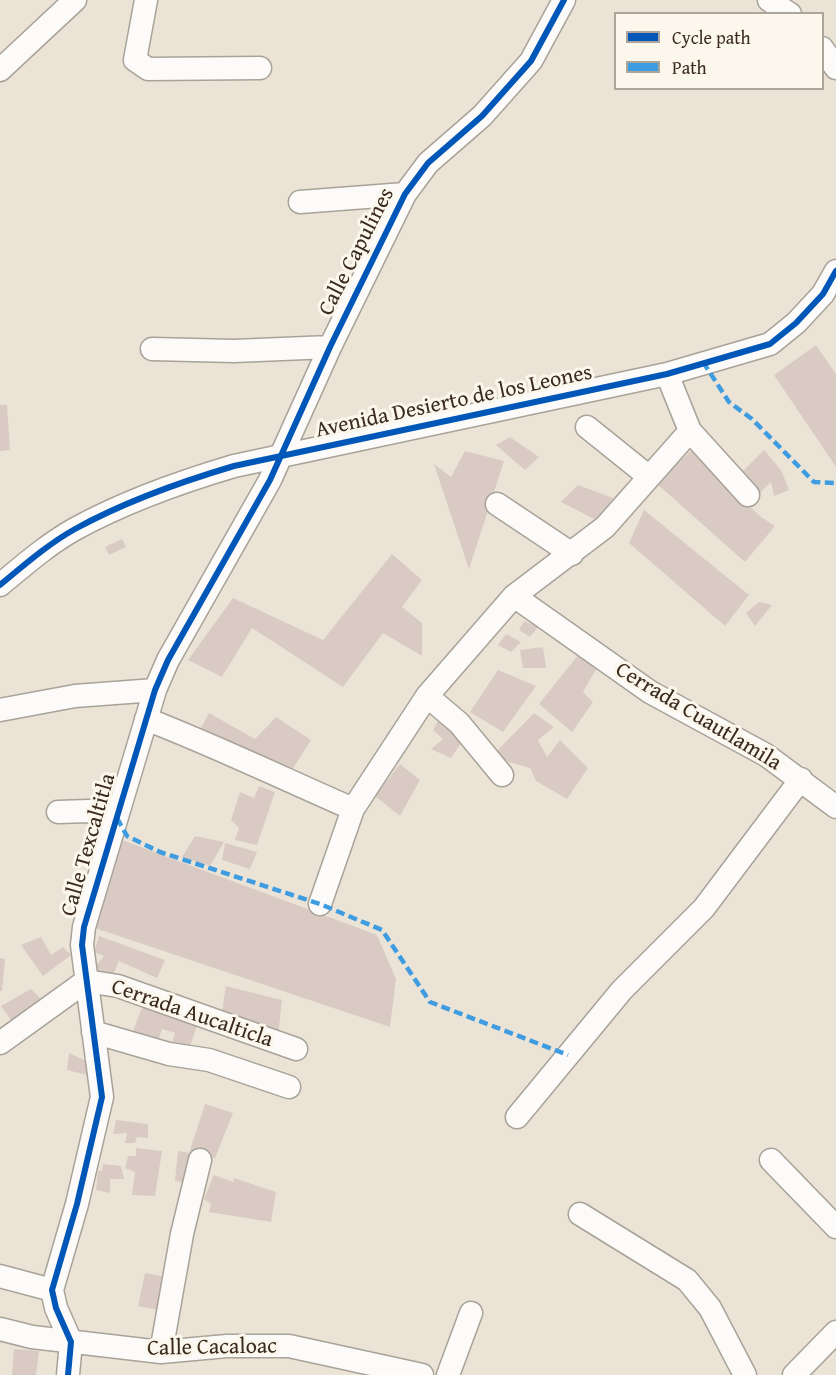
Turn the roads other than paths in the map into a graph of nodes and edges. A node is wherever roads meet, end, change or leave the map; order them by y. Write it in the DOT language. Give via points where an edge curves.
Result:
graph roads {
  1 [pos="75,0"];
  2 [pos="146,0"];
  3 [pos="564,0"];
  4 [pos="769,0"];
  5 [pos="787,12"];
  6 [pos="824,51"];
  7 [pos="260,68"];
  8 [pos="836,68"];
  9 [pos="0,70"];
  10 [pos="405,194"];
  11 [pos="300,202"];
  12 [pos="836,271"];
  13 [pos="330,347"];
  14 [pos="152,349"];
  15 [pos="667,374"];
  16 [pos="587,427"];
  17 [pos="690,431"];
  18 [pos="280,457"];
  19 [pos="648,476"];
  20 [pos="748,495"];
  21 [pos="497,504"];
  22 [pos="572,554"];
  23 [pos="0,585"];
  24 [pos="514,596"];
  25 [pos="155,690"];
  26 [pos="427,696"];
  27 [pos="0,710"];
  28 [pos="146,719"];
  29 [pos="502,775"];
  30 [pos="801,779"];
  31 [pos="836,807"];
  32 [pos="353,809"];
  33 [pos="58,812"];
  34 [pos="116,816"];
  35 [pos="320,904"];
  36 [pos="86,981"];
  37 [pos="93,1032"];
  38 [pos="0,1043"];
  39 [pos="296,1049"];
  40 [pos="289,1087"];
  41 [pos="517,1117"];
  42 [pos="200,1160"];
  43 [pos="771,1160"];
  44 [pos="580,1214"];
  45 [pos="836,1227"];
  46 [pos="0,1276"];
  47 [pos="52,1290"];
  48 [pos="471,1313"];
  49 [pos="0,1329"];
  50 [pos="835,1339"];
  51 [pos="71,1342"];
  52 [pos="161,1352"];
  53 [pos="68,1375"];
  54 [pos="422,1375"];
  55 [pos="448,1375"];
  56 [pos="745,1375"];
  57 [pos="794,1375"];
  1 -- 9 [label="street"];
  2 -- 7 [label="street" via="135,60 148,69"];
  3 -- 10 [label="street, Calle Capulines" via="531,61 482,116 428,163"];
  4 -- 5 [label="street"];
  6 -- 8 [label="street"];
  10 -- 11 [label="street"];
  10 -- 13 [label="street, Calle Capulines"];
  12 -- 15 [label="street, Avenida Desierto de los Leones" via="824,294 770,344"];
  13 -- 14 [label="street"];
  13 -- 18 [label="street, Calle Capulines"];
  15 -- 17 [label="street"];
  15 -- 18 [label="street, Avenida Desierto de los Leones"];
  16 -- 19 [label="street"];
  17 -- 19 [label="street"];
  17 -- 20 [label="street"];
  18 -- 23 [label="street, Avenida Desierto de los Leones" via="200,476 107,513 72,530"];
  18 -- 25 [label="street, Calle Texcaltitla"];
  19 -- 22 [label="street" via="605,527"];
  21 -- 22 [label="street"];
  22 -- 24 [label="street"];
  24 -- 26 [label="street"];
  24 -- 30 [label="street, Cerrada Cuautlamila" via="650,692 766,755"];
  25 -- 27 [label="street" via="75,696"];
  25 -- 28 [label="street, Calle Texcaltitla"];
  26 -- 29 [label="street" via="459,723"];
  26 -- 32 [label="street"];
  28 -- 32 [label="street" via="228,751 281,779"];
  28 -- 34 [label="street, Calle Texcaltitla"];
  30 -- 31 [label="street, Cerrada Cuautlamila"];
  30 -- 41 [label="street, Cerrada Cuautlamila" via="704,908 622,990"];
  32 -- 35 [label="street"];
  33 -- 34 [label="street" via="89,811"];
  34 -- 36 [label="street, Calle Texcaltitla" via="84,927"];
  36 -- 37 [label="street, Calle Texcaltitla"];
  36 -- 38 [label="street, Cerrada Aucalticla"];
  36 -- 39 [label="street, Cerrada Aucalticla" via="118,986"];
  37 -- 40 [label="street" via="170,1054 209,1060"];
  37 -- 47 [label="street, Calle Texcaltitla" via="102,1097"];
  42 -- 52 [label="street"];
  43 -- 45 [label="street"];
  44 -- 56 [label="street" via="687,1280 710,1308"];
  46 -- 47 [label="street"];
  47 -- 51 [label="street"];
  48 -- 55 [label="street"];
  49 -- 51 [label="street, Calle Cacaloac"];
  50 -- 57 [label="street"];
  51 -- 52 [label="street, Calle Cacaloac"];
  51 -- 53 [label="street"];
  52 -- 54 [label="street, Calle Cacaloac" via="288,1346"];
}
